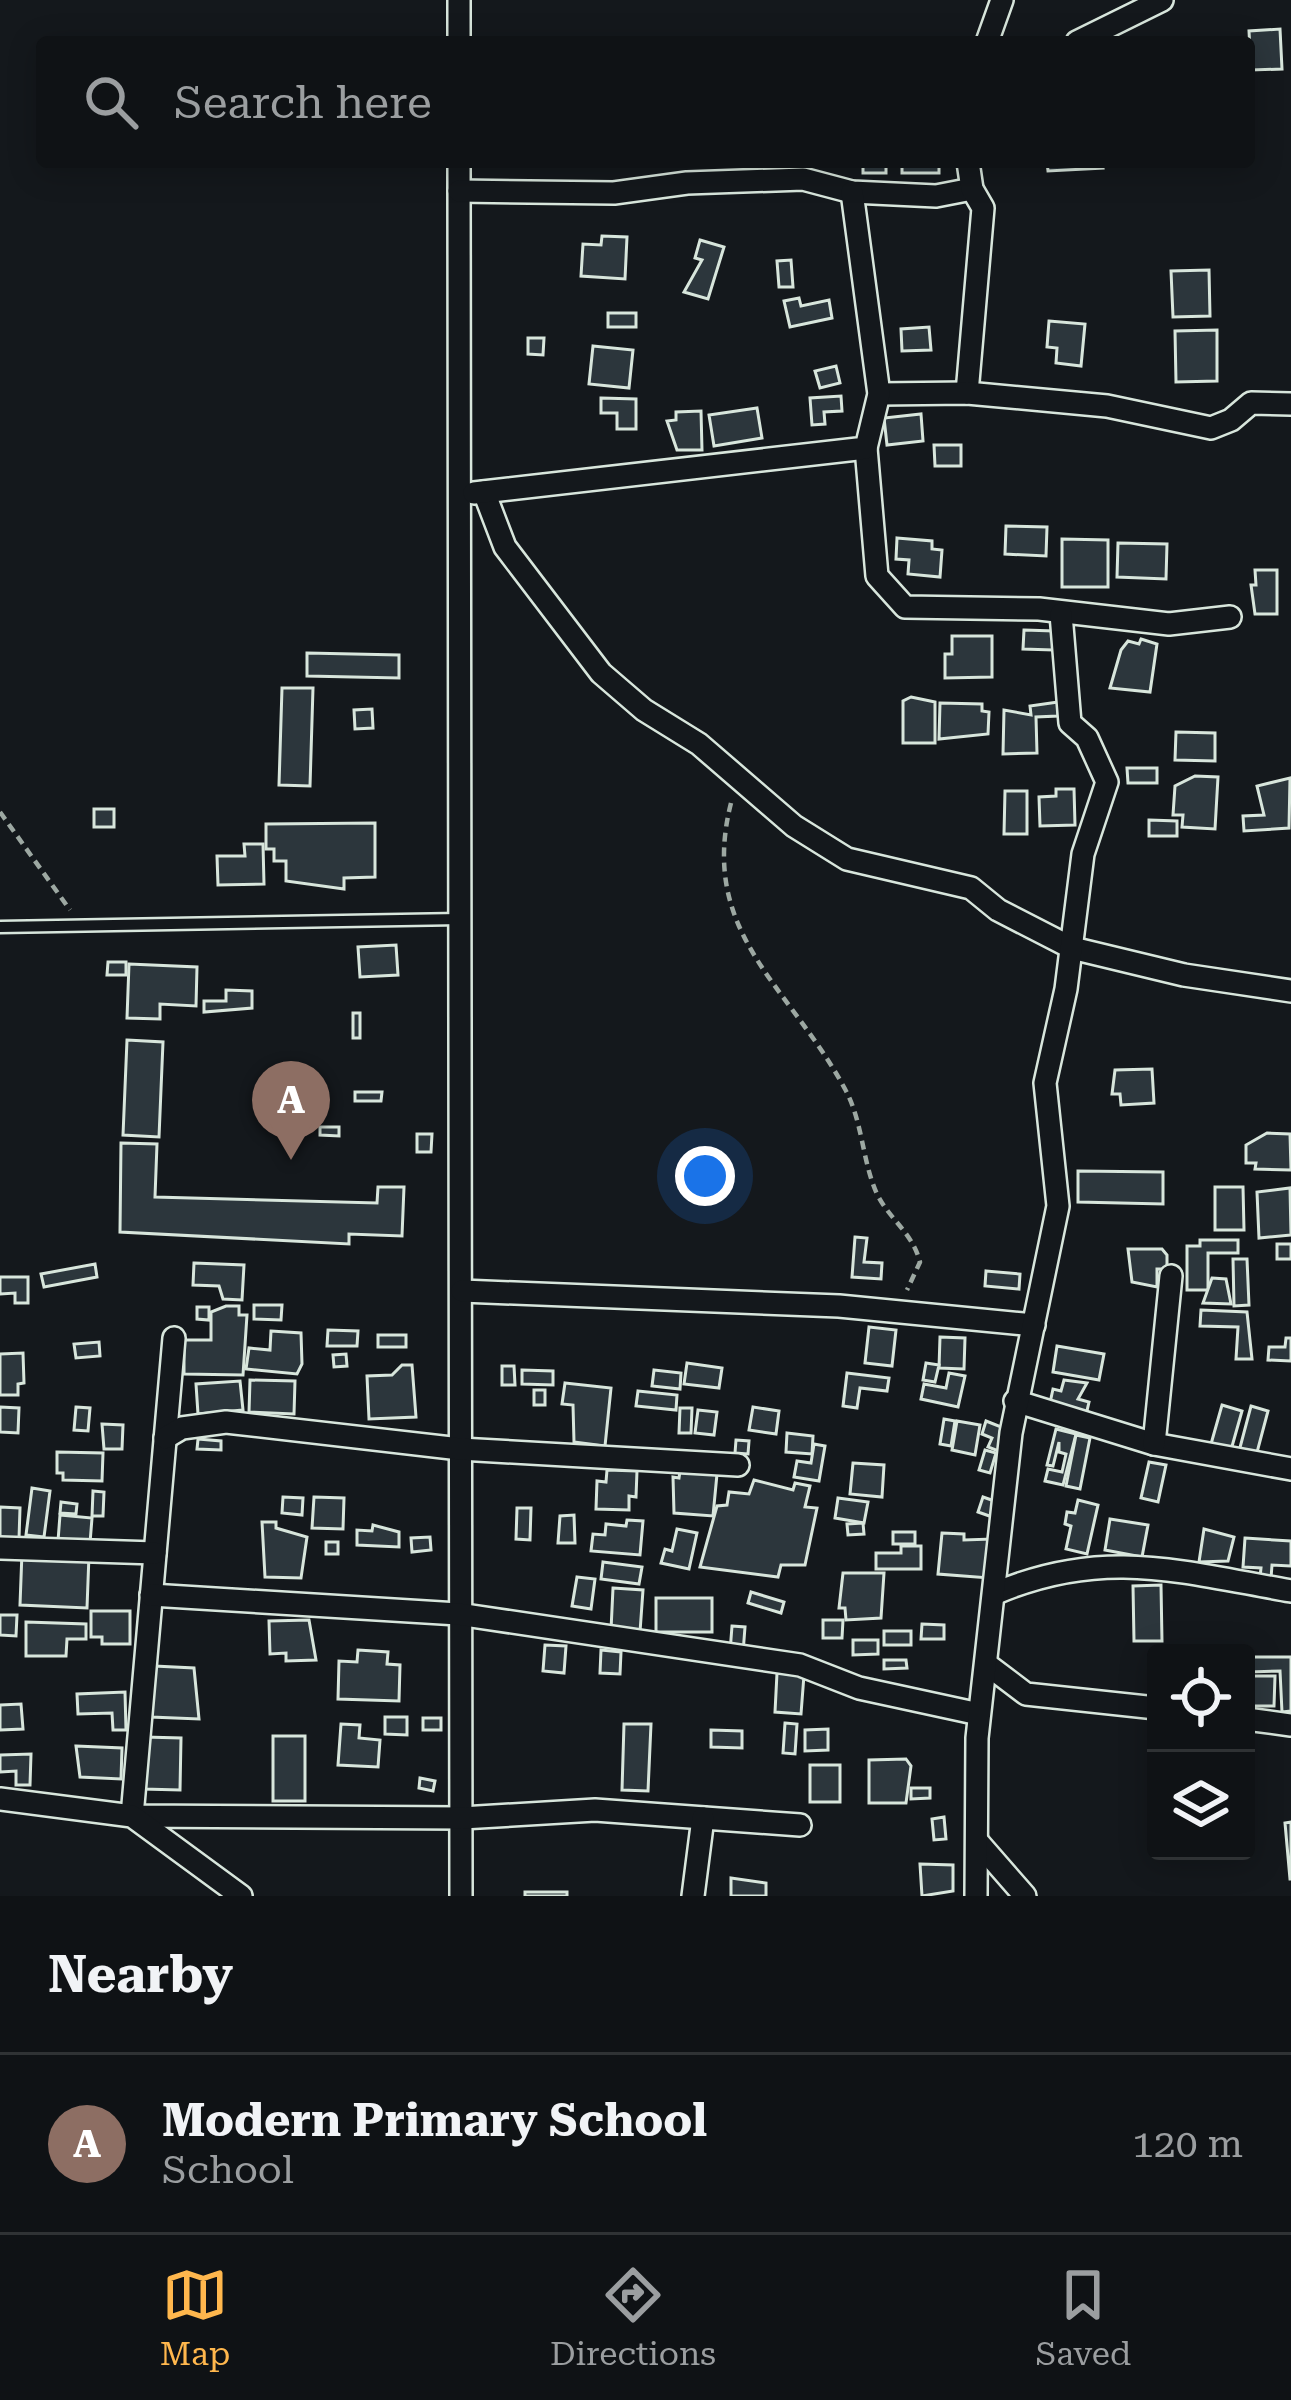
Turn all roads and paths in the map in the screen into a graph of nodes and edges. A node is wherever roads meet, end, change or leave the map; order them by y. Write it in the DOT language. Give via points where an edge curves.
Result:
graph roads {
  1 [pos="459,0"];
  2 [pos="1002,0"];
  3 [pos="1162,0"];
  4 [pos="459,36"];
  5 [pos="989,36"];
  6 [pos="1089,36"];
  7 [pos="459,168"];
  8 [pos="969,168"];
  9 [pos="972,189"];
  10 [pos="459,191"];
  11 [pos="852,192"];
  12 [pos="967,393"];
  13 [pos="879,394"];
  14 [pos="1291,404"];
  15 [pos="866,448"];
  16 [pos="484,492"];
  17 [pos="455,495"];
  18 [pos="1061,614"];
  19 [pos="1230,616"];
  20 [pos="737,780"];
  21 [pos="0,812"];
  22 [pos="460,919"];
  23 [pos="81,924"];
  24 [pos="0,927"];
  25 [pos="1072,948"];
  26 [pos="1291,991"];
  27 [pos="1171,1276"];
  28 [pos="462,1292"];
  29 [pos="882,1309"];
  30 [pos="1034,1325"];
  31 [pos="174,1338"];
  32 [pos="1015,1401"];
  33 [pos="165,1438"];
  34 [pos="1154,1444"];
  35 [pos="460,1449"];
  36 [pos="739,1465"];
  37 [pos="1291,1469"];
  38 [pos="0,1548"];
  39 [pos="155,1553"];
  40 [pos="1291,1591"];
  41 [pos="996,1593"];
  42 [pos="151,1595"];
  43 [pos="458,1614"];
  44 [pos="988,1666"];
  45 [pos="1147,1707"];
  46 [pos="980,1714"];
  47 [pos="1255,1720"];
  48 [pos="1291,1725"];
  49 [pos="0,1799"];
  50 [pos="132,1816"];
  51 [pos="462,1818"];
  52 [pos="703,1818"];
  53 [pos="800,1825"];
  54 [pos="976,1840"];
  55 [pos="241,1896"];
  56 [pos="461,1896"];
  57 [pos="693,1896"];
  58 [pos="976,1896"];
  59 [pos="1024,1896"];
  1 -- 4 [label="street"];
  2 -- 5 [label="street"];
  3 -- 6 [label="street"];
  7 -- 10 [label="street"];
  8 -- 9 [label="street"];
  9 -- 11 [label="street" via="936,196"];
  9 -- 12 [label="street" via="983,208"];
  10 -- 11 [label="street" via="614,193 803,179"];
  10 -- 17 [label="street"];
  11 -- 13 [label="street"];
  12 -- 13 [label="street"];
  12 -- 14 [label="street" via="1107,406 1211,428 1251,403"];
  13 -- 15 [label="street"];
  15 -- 16 [label="street"];
  15 -- 18 [label="street" via="878,576 905,608"];
  16 -- 17 [label="street"];
  16 -- 20 [label="street" via="505,547 601,674"];
  17 -- 22 [label="street"];
  18 -- 19 [label="street" via="1169,624"];
  18 -- 25 [label="street" via="1070,723 1087,737 1107,782 1083,854"];
  20 -- 25 [label="street" via="847,859 971,888"];
  20 -- 29 [label="path" via="721,864 725,898 848,1093 878,1195 914,1239 920,1262 913,1285"];
  21 -- 23 [label="path"];
  22 -- 23 [label="lane"];
  22 -- 28 [label="street"];
  23 -- 24 [label="lane"];
  25 -- 26 [label="street"];
  25 -- 30 [label="street" via="1046,1083 1058,1206"];
  27 -- 34 [label="street"];
  28 -- 29 [label="street"];
  28 -- 35 [label="street"];
  29 -- 30 [label="street"];
  30 -- 32 [label="street"];
  31 -- 33 [label="street"];
  32 -- 34 [label="street"];
  32 -- 41 [label="street"];
  33 -- 35 [label="street" via="226,1422"];
  33 -- 39 [label="street"];
  34 -- 37 [label="street"];
  35 -- 36 [label="street"];
  35 -- 43 [label="street"];
  38 -- 39 [label="street"];
  39 -- 42 [label="street"];
  40 -- 41 [label="street" via="1152,1565 1046,1572"];
  41 -- 44 [label="street"];
  42 -- 43 [label="street"];
  42 -- 50 [label="street"];
  43 -- 46 [label="street" via="800,1665 859,1688"];
  43 -- 51 [label="street"];
  44 -- 45 [label="street" via="1026,1694"];
  44 -- 46 [label="street"];
  46 -- 54 [label="street"];
  47 -- 48 [label="street"];
  49 -- 50 [label="street"];
  50 -- 51 [label="street"];
  50 -- 55 [label="street"];
  51 -- 52 [label="street" via="595,1810"];
  51 -- 56 [label="street"];
  52 -- 53 [label="street"];
  52 -- 57 [label="street"];
  54 -- 58 [label="street"];
  54 -- 59 [label="street"];
}
